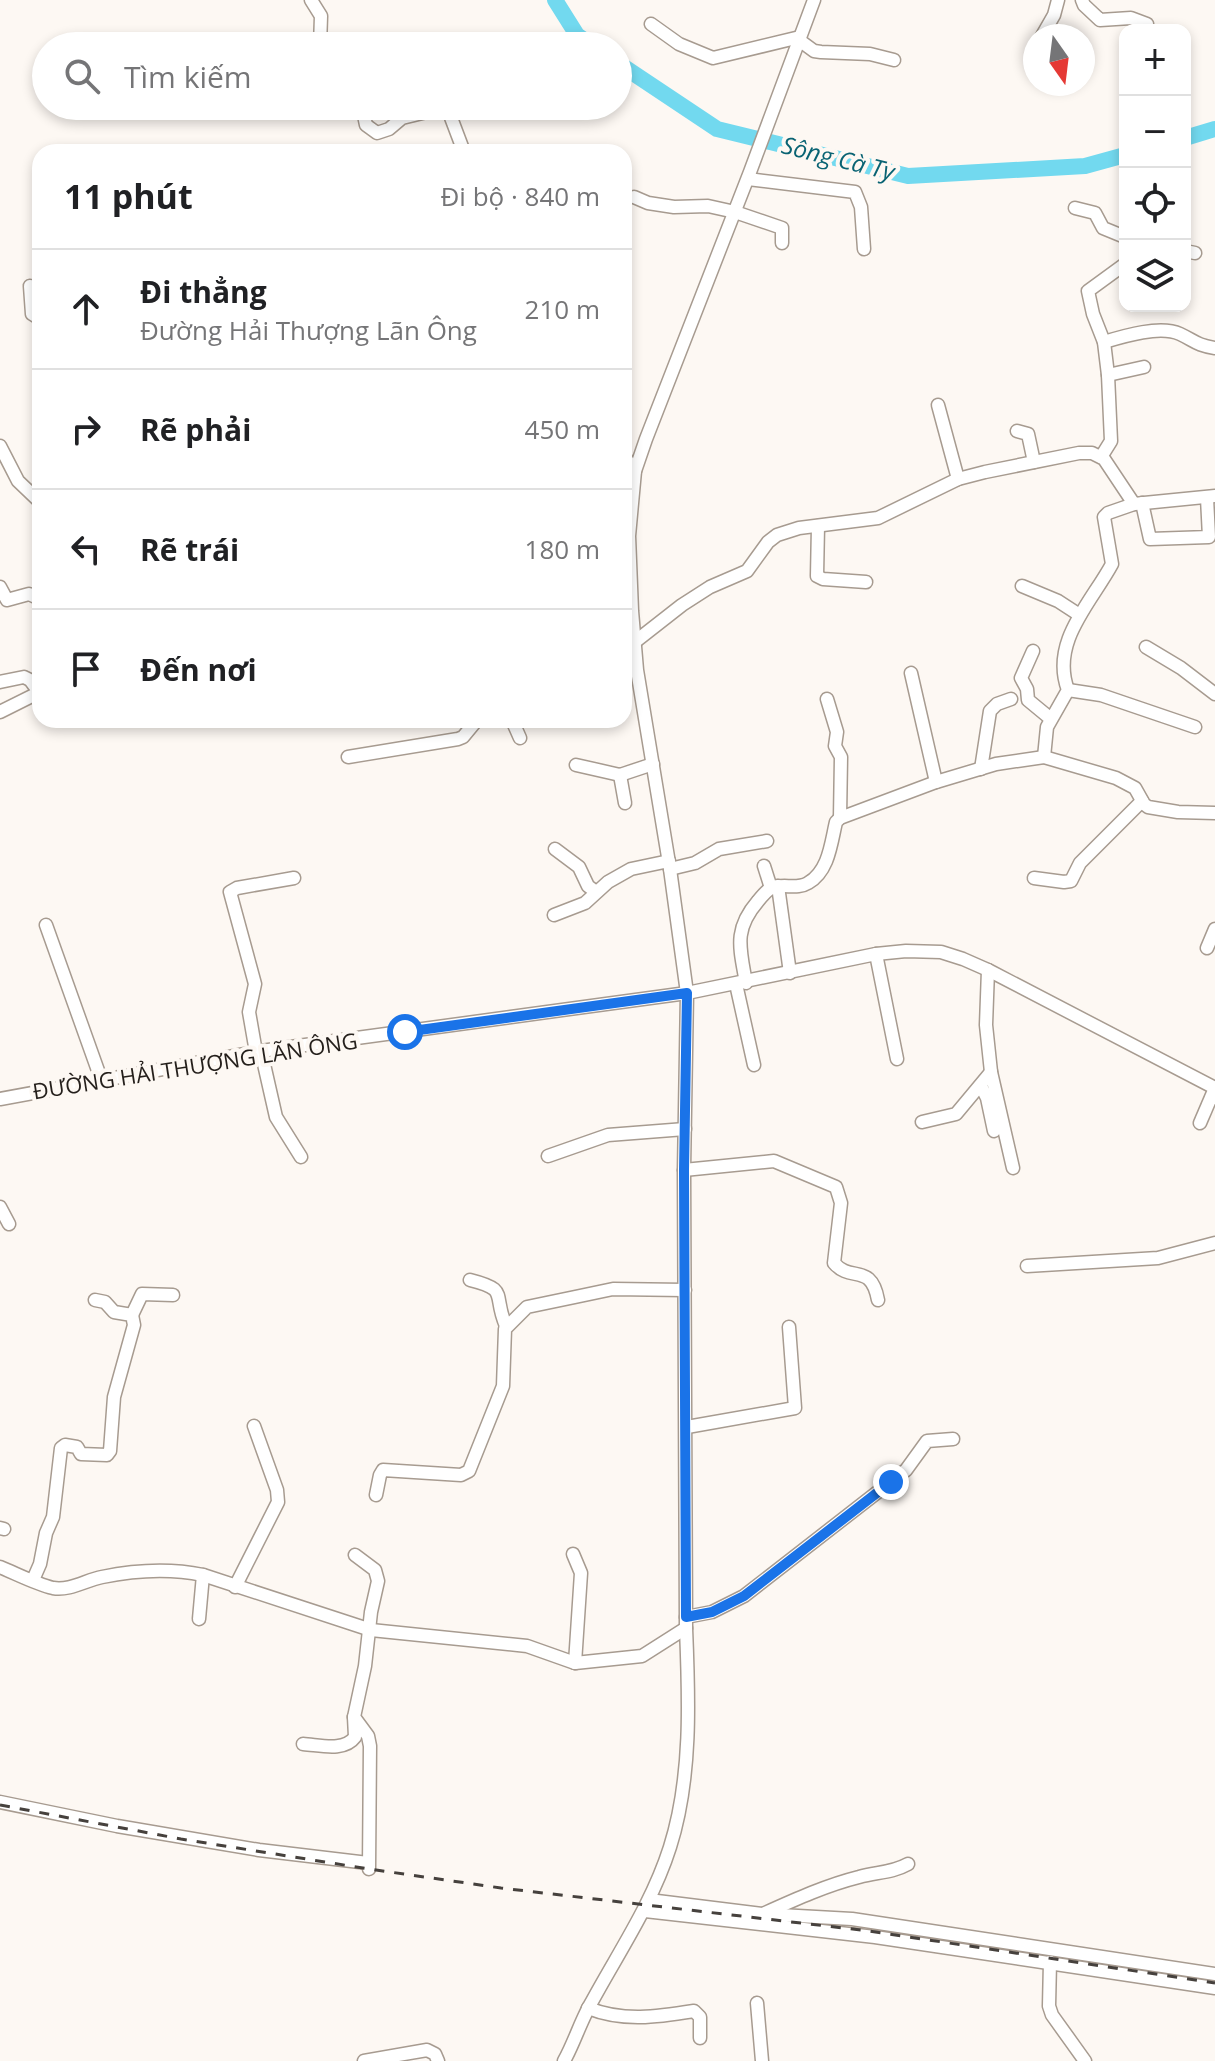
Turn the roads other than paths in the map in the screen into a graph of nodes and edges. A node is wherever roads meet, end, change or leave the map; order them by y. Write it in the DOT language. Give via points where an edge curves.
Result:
graph roads {
  1 [pos="311,0"];
  2 [pos="814,0"];
  3 [pos="1058,0"];
  4 [pos="1082,0"];
  5 [pos="651,24"];
  6 [pos="1049,24"];
  7 [pos="1147,24"];
  8 [pos="320,32"];
  9 [pos="799,39"];
  10 [pos="894,60"];
  11 [pos="365,120"];
  12 [pos="400,120"];
  13 [pos="453,120"];
  14 [pos="461,144"];
  15 [pos="749,176"];
  16 [pos="634,197"];
  17 [pos="1075,208"];
  18 [pos="735,212"];
  19 [pos="1119,235"];
  20 [pos="782,243"];
  21 [pos="864,249"];
  22 [pos="1119,265"];
  23 [pos="30,286"];
  24 [pos="32,314"];
  25 [pos="1104,342"];
  26 [pos="1215,348"];
  27 [pos="1144,367"];
  28 [pos="1108,375"];
  29 [pos="938,405"];
  30 [pos="1017,431"];
  31 [pos="0,446"];
  32 [pos="1101,457"];
  33 [pos="1034,462"];
  34 [pos="632,467"];
  35 [pos="635,471"];
  36 [pos="958,479"];
  37 [pos="32,494"];
  38 [pos="1211,497"];
  39 [pos="1138,503"];
  40 [pos="632,504"];
  41 [pos="818,526"];
  42 [pos="866,582"];
  43 [pos="1022,586"];
  44 [pos="0,587"];
  45 [pos="32,595"];
  46 [pos="632,610"];
  47 [pos="1078,614"];
  48 [pos="636,641"];
  49 [pos="1146,647"];
  50 [pos="1033,651"];
  51 [pos="911,673"];
  52 [pos="0,682"];
  53 [pos="32,685"];
  54 [pos="1068,690"];
  55 [pos="1215,694"];
  56 [pos="32,696"];
  57 [pos="827,699"];
  58 [pos="1011,699"];
  59 [pos="0,712"];
  60 [pos="1051,719"];
  61 [pos="1195,727"];
  62 [pos="470,728"];
  63 [pos="516,728"];
  64 [pos="520,738"];
  65 [pos="348,757"];
  66 [pos="1044,757"];
  67 [pos="653,764"];
  68 [pos="576,765"];
  69 [pos="981,769"];
  70 [pos="620,775"];
  71 [pos="936,782"];
  72 [pos="1142,801"];
  73 [pos="625,803"];
  74 [pos="1215,813"];
  75 [pos="840,818"];
  76 [pos="767,841"];
  77 [pos="555,849"];
  78 [pos="670,865"];
  79 [pos="764,866"];
  80 [pos="294,878"];
  81 [pos="1034,878"];
  82 [pos="774,887"];
  83 [pos="596,892"];
  84 [pos="554,915"];
  85 [pos="46,925"];
  86 [pos="1215,929"];
  87 [pos="1207,948"];
  88 [pos="876,954"];
  89 [pos="988,970"];
  90 [pos="790,973"];
  91 [pos="741,984"];
  92 [pos="687,993"];
  93 [pos="259,1052"];
  94 [pos="897,1059"];
  95 [pos="754,1065"];
  96 [pos="991,1072"];
  97 [pos="101,1079"];
  98 [pos="981,1086"];
  99 [pos="1215,1088"];
  100 [pos="0,1099"];
  101 [pos="922,1122"];
  102 [pos="1200,1123"];
  103 [pos="685,1129"];
  104 [pos="994,1131"];
  105 [pos="548,1156"];
  106 [pos="301,1157"];
  107 [pos="1013,1168"];
  108 [pos="684,1170"];
  109 [pos="0,1207"];
  110 [pos="9,1224"];
  111 [pos="1215,1243"];
  112 [pos="1027,1266"];
  113 [pos="470,1280"];
  114 [pos="685,1290"];
  115 [pos="173,1295"];
  116 [pos="95,1300"];
  117 [pos="878,1300"];
  118 [pos="132,1315"];
  119 [pos="506,1326"];
  120 [pos="789,1327"];
  121 [pos="254,1426"];
  122 [pos="687,1427"];
  123 [pos="953,1439"];
  124 [pos="376,1495"];
  125 [pos="573,1554"];
  126 [pos="355,1555"];
  127 [pos="0,1567"];
  128 [pos="203,1575"];
  129 [pos="33,1580"];
  130 [pos="235,1587"];
  131 [pos="199,1619"];
  132 [pos="686,1622"];
  133 [pos="371,1630"];
  134 [pos="575,1663"];
  135 [pos="354,1717"];
  136 [pos="303,1744"];
  137 [pos="0,1802"];
  138 [pos="908,1864"];
  139 [pos="647,1905"];
  140 [pos="762,1914"];
  141 [pos="1050,1962"];
  142 [pos="1215,1974"];
  143 [pos="1215,1988"];
  144 [pos="757,2003"];
  145 [pos="588,2008"];
  146 [pos="700,2038"];
  147 [pos="364,2061"];
  148 [pos="438,2061"];
  149 [pos="564,2061"];
  150 [pos="762,2061"];
  151 [pos="1085,2061"];
  1 -- 8 [label="street" via="321,16"];
  2 -- 9 [label="street"];
  3 -- 6 [label="street"];
  4 -- 7 [label="street" via="1100,20 1131,18"];
  5 -- 9 [label="street" via="679,44 713,58"];
  9 -- 10 [label="street" via="814,51"];
  9 -- 15 [label="street"];
  11 -- 12 [label="street" via="377,133"];
  13 -- 14 [label="street"];
  15 -- 18 [label="street"];
  15 -- 21 [label="street" via="855,192"];
  16 -- 18 [label="street" via="674,207"];
  17 -- 19 [label="street" via="1095,213 1105,230"];
  18 -- 20 [label="street" via="782,228"];
  18 -- 35 [label="street"];
  22 -- 25 [label="street" via="1088,291"];
  23 -- 24 [label="street"];
  25 -- 26 [label="street" via="1137,332 1174,333"];
  25 -- 28 [label="street"];
  27 -- 28 [label="street"];
  28 -- 32 [label="street" via="1111,441"];
  29 -- 36 [label="street"];
  30 -- 33 [label="street" via="1028,434"];
  31 -- 37 [label="street" via="18,481"];
  32 -- 33 [label="street" via="1079,453"];
  32 -- 39 [label="street"];
  33 -- 36 [label="street"];
  34 -- 35 [label="street"];
  35 -- 40 [label="street"];
  36 -- 41 [label="street" via="878,518"];
  38 -- 39 [label="street"];
  38 -- 39 [label="street" via="1209,537 1199,538 1150,539"];
  39 -- 47 [label="street" via="1106,514 1112,564"];
  41 -- 42 [label="street" via="817,576"];
  41 -- 48 [label="street" via="774,537 747,571 710,587"];
  43 -- 47 [label="street"];
  44 -- 45 [label="street" via="7,600"];
  46 -- 48 [label="street"];
  47 -- 54 [label="street" via="1063,663"];
  48 -- 67 [label="street"];
  49 -- 55 [label="street"];
  50 -- 60 [label="street" via="1021,678 1028,700"];
  51 -- 71 [label="street"];
  52 -- 53 [label="street" via="24,677"];
  54 -- 60 [label="street"];
  54 -- 61 [label="street" via="1101,695"];
  56 -- 59 [label="street"];
  57 -- 75 [label="street" via="841,757"];
  58 -- 69 [label="street" via="990,711"];
  60 -- 66 [label="street"];
  62 -- 65 [label="street" via="458,739"];
  63 -- 64 [label="street"];
  66 -- 69 [label="street"];
  66 -- 72 [label="street" via="1116,778 1135,788"];
  67 -- 70 [label="street"];
  67 -- 78 [label="street"];
  68 -- 70 [label="street"];
  69 -- 71 [label="street"];
  70 -- 73 [label="street"];
  71 -- 75 [label="street"];
  72 -- 74 [label="street" via="1164,810"];
  72 -- 81 [label="street" via="1080,863 1071,881"];
  75 -- 82 [label="street" via="826,861 814,878 800,886"];
  76 -- 78 [label="street" via="719,849 695,863"];
  77 -- 83 [label="street" via="579,867"];
  78 -- 83 [label="street" via="631,869"];
  78 -- 92 [label="street"];
  79 -- 82 [label="street"];
  80 -- 93 [label="street" via="230,891 255,984 249,1012"];
  82 -- 90 [label="street"];
  82 -- 91 [label="street" via="741,924"];
  83 -- 84 [label="street" via="585,903"];
  85 -- 97 [label="street"];
  86 -- 87 [label="street"];
  88 -- 89 [label="street, ĐƯỜNG HẢI THƯỢNG LÃN ÔNG" via="941,952"];
  88 -- 90 [label="street, ĐƯỜNG HẢI THƯỢNG LÃN ÔNG"];
  88 -- 94 [label="street"];
  89 -- 96 [label="street"];
  89 -- 99 [label="street, ĐƯỜNG HẢI THƯỢNG LÃN ÔNG"];
  90 -- 91 [label="street, ĐƯỜNG HẢI THƯỢNG LÃN ÔNG"];
  91 -- 92 [label="street, ĐƯỜNG HẢI THƯỢNG LÃN ÔNG"];
  91 -- 95 [label="street"];
  92 -- 93 [label="street, ĐƯỜNG HẢI THƯỢNG LÃN ÔNG"];
  92 -- 103 [label="street"];
  93 -- 97 [label="street, ĐƯỜNG HẢI THƯỢNG LÃN ÔNG"];
  93 -- 106 [label="street" via="276,1117"];
  96 -- 98 [label="street"];
  96 -- 107 [label="street"];
  97 -- 100 [label="street, ĐƯỜNG HẢI THƯỢNG LÃN ÔNG"];
  98 -- 101 [label="street" via="956,1114"];
  98 -- 104 [label="street"];
  99 -- 102 [label="street"];
  103 -- 105 [label="street" via="608,1135"];
  103 -- 108 [label="street"];
  108 -- 114 [label="street"];
  108 -- 117 [label="street" via="774,1161 836,1187 841,1203 834,1263 869,1278"];
  109 -- 110 [label="street"];
  111 -- 112 [label="street" via="1158,1258"];
  113 -- 119 [label="street" via="497,1290"];
  114 -- 119 [label="street" via="613,1289 527,1307"];
  114 -- 122 [label="street"];
  115 -- 118 [label="street" via="142,1294"];
  116 -- 118 [label="street"];
  118 -- 129 [label="street" via="133,1335 114,1397 110,1451 81,1454 77,1447 61,1448 53,1517"];
  119 -- 124 [label="street" via="503,1386 469,1471 461,1475 383,1470"];
  120 -- 122 [label="street" via="795,1408"];
  121 -- 130 [label="street" via="278,1502"];
  122 -- 132 [label="street"];
  123 -- 132 [label="street" via="927,1441 906,1470 744,1596"];
  125 -- 134 [label="street" via="581,1573"];
  126 -- 133 [label="street" via="377,1574"];
  127 -- 129 [label="street"];
  128 -- 129 [label="street" via="146,1570 66,1588"];
  128 -- 130 [label="street"];
  128 -- 131 [label="street"];
  130 -- 133 [label="street"];
  132 -- 134 [label="street" via="642,1656"];
  132 -- 139 [label="street" via="683,1787 671,1845"];
  133 -- 134 [label="street" via="527,1646"];
  133 -- 135 [label="street"];
  135 -- 136 [label="street" via="355,1737 350,1743"];
  135 -- 137 [label="street" via="370,1746 369,1866"];
  138 -- 140 [label="street" via="822,1888"];
  139 -- 140 [label="street"];
  139 -- 141 [label="street"];
  139 -- 145 [label="street"];
  140 -- 142 [label="street" via="852,1919"];
  141 -- 143 [label="street"];
  141 -- 151 [label="street" via="1052,2015"];
  144 -- 150 [label="street"];
  145 -- 146 [label="street" via="624,2018 694,2011 700,2017"];
  145 -- 149 [label="street"];
  147 -- 148 [label="street" via="427,2050"];
}
